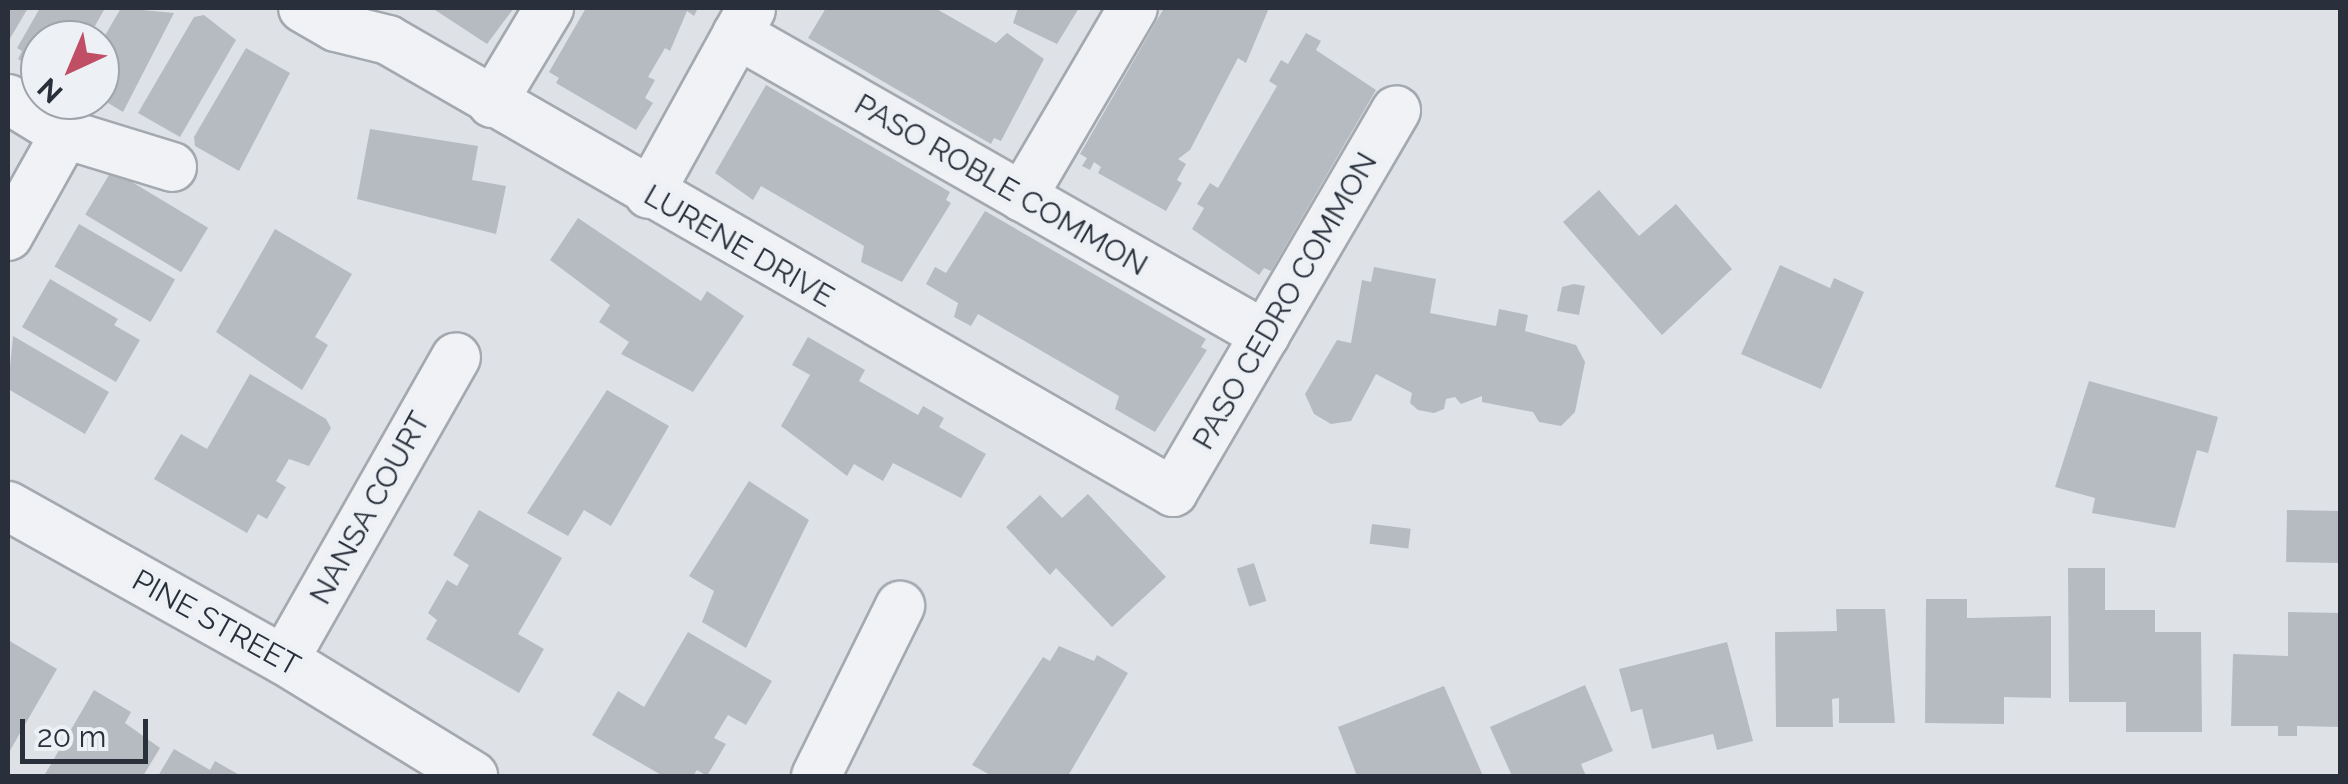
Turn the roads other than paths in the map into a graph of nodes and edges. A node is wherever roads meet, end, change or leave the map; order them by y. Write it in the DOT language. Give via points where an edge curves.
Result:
graph roads {
  1 [pos="304,8"];
  2 [pos="549,8"];
  3 [pos="1133,8"];
  4 [pos="744,21"];
  5 [pos="8,99"];
  6 [pos="492,103"];
  7 [pos="1396,110"];
  8 [pos="66,134"];
  9 [pos="172,167"];
  10 [pos="649,194"];
  11 [pos="1022,198"];
  12 [pos="8,236"];
  13 [pos="1265,335"];
  14 [pos="456,357"];
  15 [pos="1173,492"];
  16 [pos="8,506"];
  17 [pos="900,606"];
  18 [pos="284,660"];
  19 [pos="473,776"];
  20 [pos="816,776"];
  1 -- 6 [label="street, LURENE DRIVE" via="336,27 388,40"];
  2 -- 6 [label="street"];
  3 -- 11 [label="street"];
  4 -- 10 [label="street"];
  4 -- 11 [label="street, PASO ROBLE COMMON"];
  5 -- 8 [label="street"];
  6 -- 10 [label="street, LURENE DRIVE"];
  7 -- 13 [label="street, PASO CEDRO COMMON"];
  8 -- 9 [label="street"];
  8 -- 12 [label="street"];
  10 -- 15 [label="street, LURENE DRIVE"];
  11 -- 13 [label="street, PASO ROBLE COMMON"];
  13 -- 15 [label="street, PASO CEDRO COMMON"];
  14 -- 18 [label="street, NANSA COURT"];
  16 -- 18 [label="street, PINE STREET"];
  17 -- 20 [label="street"];
  18 -- 19 [label="street, PINE STREET"];
}
